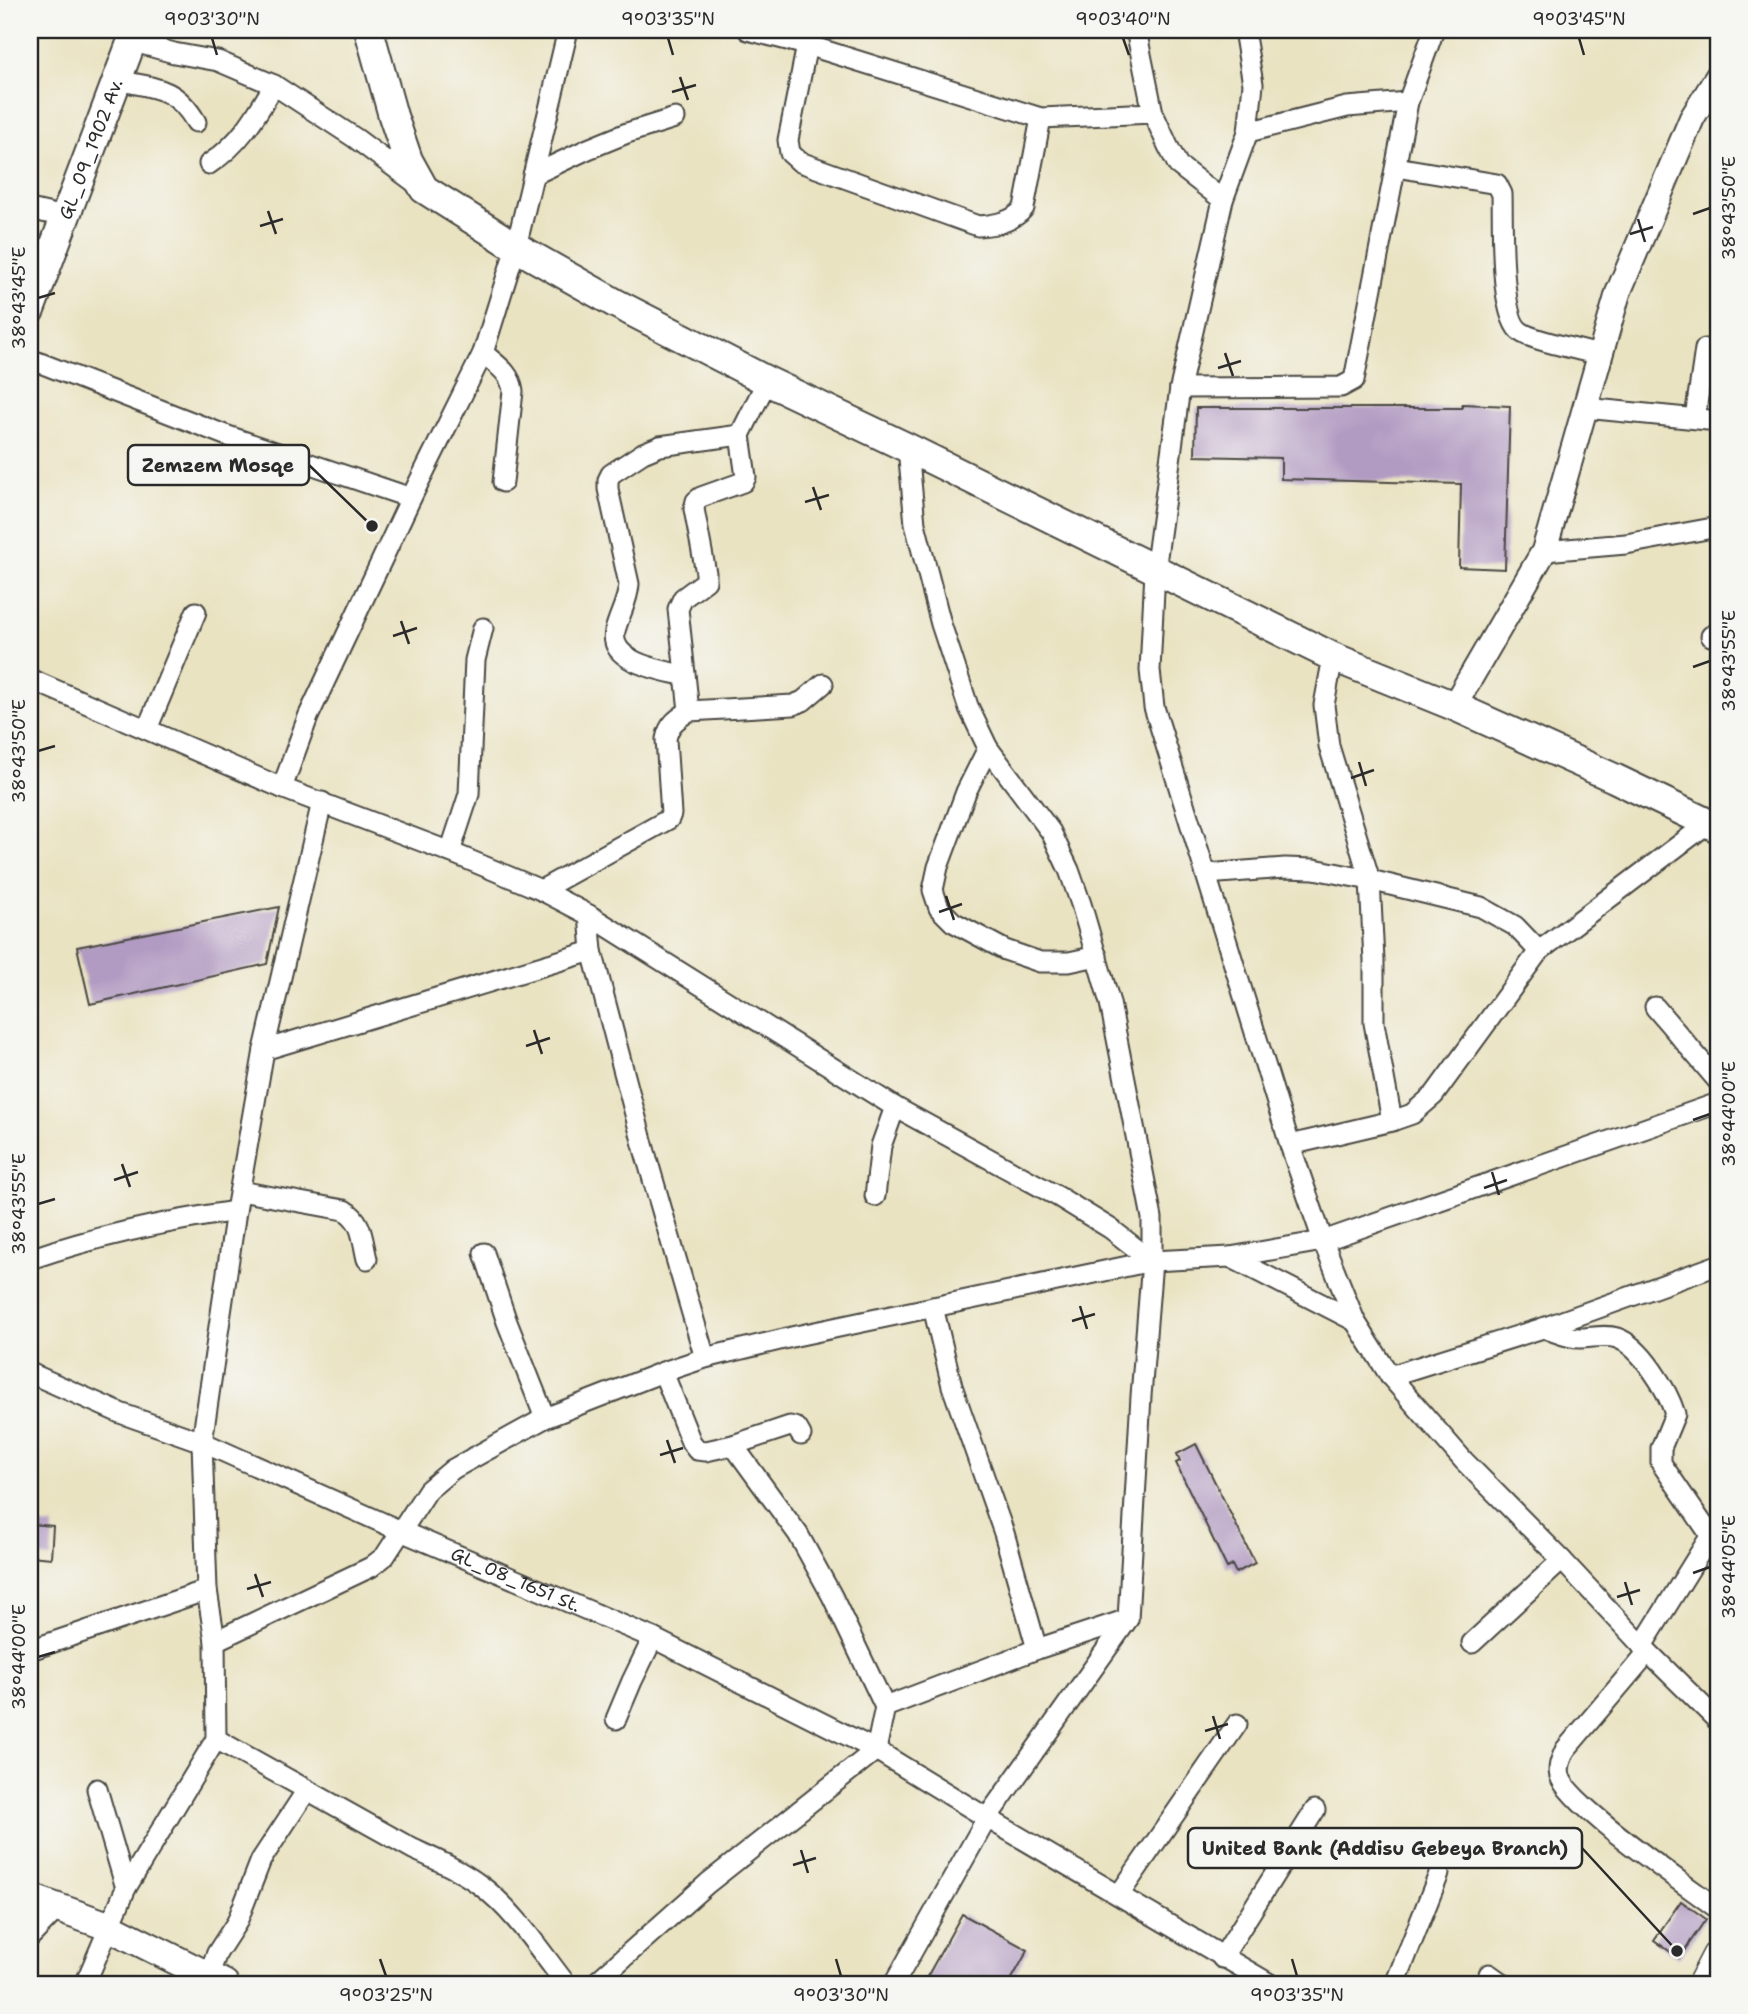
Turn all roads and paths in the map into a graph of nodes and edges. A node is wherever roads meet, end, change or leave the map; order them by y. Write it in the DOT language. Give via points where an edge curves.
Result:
graph roads {
  1 [pos="369,30"];
  2 [pos="568,30"];
  3 [pos="748,30"];
  4 [pos="1136,30"];
  5 [pos="1244,30"];
  6 [pos="1434,30"];
  7 [pos="133,35"];
  8 [pos="807,46"];
  9 [pos="1718,76"];
  10 [pos="117,80"];
  11 [pos="274,85"];
  12 [pos="1408,102"];
  13 [pos="1153,113"];
  14 [pos="676,118"];
  15 [pos="1041,118"];
  16 [pos="196,122"];
  17 [pos="1248,132"];
  18 [pos="209,164"];
  19 [pos="1396,167"];
  20 [pos="533,176"];
  21 [pos="424,189"];
  22 [pos="1223,200"];
  23 [pos="30,209"];
  24 [pos="64,217"];
  25 [pos="516,247"];
  26 [pos="30,310"];
  27 [pos="1705,349"];
  28 [pos="484,353"];
  29 [pos="1600,355"];
  30 [pos="30,359"];
  31 [pos="767,382"];
  32 [pos="1180,388"];
  33 [pos="1585,408"];
  34 [pos="1695,418"];
  35 [pos="1718,421"];
  36 [pos="740,435"];
  37 [pos="908,448"];
  38 [pos="503,481"];
  39 [pos="411,498"];
  40 [pos="1718,527"];
  41 [pos="1545,551"];
  42 [pos="1155,571"];
  43 [pos="196,612"];
  44 [pos="483,628"];
  45 [pos="1333,657"];
  46 [pos="685,676"];
  47 [pos="30,679"];
  48 [pos="823,684"];
  49 [pos="1454,706"];
  50 [pos="689,711"];
  51 [pos="147,729"];
  52 [pos="988,748"];
  53 [pos="282,788"];
  54 [pos="321,802"];
  55 [pos="1713,826"];
  56 [pos="450,852"];
  57 [pos="1206,874"];
  58 [pos="1370,880"];
  59 [pos="541,890"];
  60 [pos="589,915"];
  61 [pos="592,951"];
  62 [pos="1539,951"];
  63 [pos="1097,956"];
  64 [pos="1655,1007"];
  65 [pos="264,1050"];
  66 [pos="1718,1081"];
  67 [pos="1718,1103"];
  68 [pos="895,1107"];
  69 [pos="1392,1121"];
  70 [pos="1290,1144"];
  71 [pos="875,1196"];
  72 [pos="238,1201"];
  73 [pos="1323,1241"];
  74 [pos="484,1253"];
  75 [pos="1230,1257"];
  76 [pos="30,1259"];
  77 [pos="367,1259"];
  78 [pos="1152,1261"];
  79 [pos="1718,1265"];
  80 [pos="933,1307"];
  81 [pos="1355,1321"];
  82 [pos="1542,1328"];
  83 [pos="705,1358"];
  84 [pos="663,1372"];
  85 [pos="30,1373"];
  86 [pos="1390,1376"];
  87 [pos="545,1418"];
  88 [pos="801,1435"];
  89 [pos="202,1442"];
  90 [pos="733,1445"];
  91 [pos="1715,1530"];
  92 [pos="403,1532"];
  93 [pos="1562,1560"];
  94 [pos="207,1590"];
  95 [pos="1128,1619"];
  96 [pos="653,1638"];
  97 [pos="215,1641"];
  98 [pos="1472,1643"];
  99 [pos="1037,1649"];
  100 [pos="1645,1649"];
  101 [pos="30,1650"];
  102 [pos="885,1707"];
  103 [pos="616,1719"];
  104 [pos="1718,1721"];
  105 [pos="1237,1724"];
  106 [pos="216,1740"];
  107 [pos="876,1749"];
  108 [pos="97,1789"];
  109 [pos="307,1790"];
  110 [pos="1315,1811"];
  111 [pos="987,1818"];
  112 [pos="1439,1874"];
  113 [pos="126,1888"];
  114 [pos="1119,1895"];
  115 [pos="30,1898"];
  116 [pos="58,1908"];
  117 [pos="1718,1909"];
  118 [pos="108,1926"];
  119 [pos="30,1937"];
  120 [pos="1222,1958"];
  121 [pos="1718,1958"];
  122 [pos="213,1981"];
  123 [pos="85,1984"];
  124 [pos="566,1984"];
  125 [pos="594,1984"];
  126 [pos="894,1984"];
  127 [pos="1270,1984"];
  128 [pos="1395,1984"];
  129 [pos="1704,1984"];
  1 -- 21 [label="main road" via="408,160"];
  2 -- 20 [label="street"];
  3 -- 8 [label="street"];
  4 -- 13 [label="street"];
  5 -- 17 [label="street" via="1253,84"];
  6 -- 12 [label="street"];
  7 -- 10 [label="main road, GL_09_1902 Av."];
  7 -- 11 [label="street" via="174,53 218,61"];
  8 -- 15 [label="street"];
  8 -- 15 [label="street" via="788,140 790,153 800,162 978,226 1005,222 1024,208"];
  9 -- 29 [label="street" via="1692,118 1623,281"];
  10 -- 16 [label="street" via="175,95"];
  10 -- 24 [label="main road, GL_09_1902 Av."];
  11 -- 18 [label="street" via="228,152"];
  11 -- 21 [label="street"];
  12 -- 17 [label="street" via="1347,107"];
  12 -- 19 [label="street"];
  13 -- 15 [label="street"];
  13 -- 22 [label="street" via="1178,165"];
  14 -- 20 [label="street" via="614,138"];
  17 -- 22 [label="street"];
  19 -- 29 [label="street" via="1497,184 1502,194 1506,303 1512,323 1523,334"];
  19 -- 32 [label="street" via="1354,380 1340,387"];
  20 -- 25 [label="street"];
  21 -- 25 [label="main road"];
  22 -- 32 [label="street"];
  23 -- 24 [label="street"];
  24 -- 26 [label="main road, GL_09_1902 Av."];
  25 -- 28 [label="street"];
  25 -- 31 [label="main road"];
  27 -- 34 [label="street"];
  28 -- 38 [label="street" via="512,383"];
  28 -- 39 [label="street"];
  29 -- 33 [label="street"];
  30 -- 39 [label="street" via="225,435"];
  31 -- 36 [label="street"];
  31 -- 37 [label="main road"];
  32 -- 42 [label="street"];
  33 -- 34 [label="street"];
  33 -- 41 [label="street"];
  34 -- 35 [label="street"];
  36 -- 46 [label="street" via="743,482 701,497 694,509 706,581 679,603"];
  36 -- 46 [label="street" via="660,446 618,469 608,480 629,584 615,643 626,659"];
  37 -- 42 [label="main road"];
  37 -- 52 [label="street" via="915,524 941,624 968,706"];
  39 -- 53 [label="street" via="308,717"];
  40 -- 41 [label="street" via="1626,544"];
  41 -- 49 [label="street"];
  42 -- 45 [label="main road"];
  42 -- 57 [label="street" via="1150,670 1154,707"];
  43 -- 51 [label="street"];
  44 -- 56 [label="street" via="475,660 469,794"];
  45 -- 49 [label="main road"];
  45 -- 58 [label="street" via="1324,705 1329,746"];
  46 -- 50 [label="street"];
  47 -- 51 [label="street"];
  48 -- 50 [label="street" via="793,705"];
  49 -- 55 [label="main road"];
  50 -- 59 [label="street" via="669,727 666,739 669,819"];
  51 -- 53 [label="street"];
  52 -- 63 [label="street" via="1051,832 1069,870"];
  52 -- 63 [label="street" via="938,867 933,890 939,908 953,922 1004,950 1040,962"];
  53 -- 54 [label="street"];
  54 -- 56 [label="street"];
  54 -- 65 [label="street"];
  55 -- 62 [label="street"];
  56 -- 59 [label="street"];
  57 -- 58 [label="street" via="1314,869"];
  57 -- 70 [label="street"];
  58 -- 62 [label="street" via="1481,907 1515,926"];
  58 -- 69 [label="street" via="1374,1023"];
  59 -- 60 [label="street"];
  60 -- 61 [label="street"];
  60 -- 68 [label="street"];
  61 -- 65 [label="street"];
  61 -- 83 [label="street"];
  62 -- 69 [label="street" via="1434,1096 1412,1114"];
  63 -- 78 [label="street" via="1152,1218"];
  64 -- 66 [label="street"];
  65 -- 72 [label="street"];
  67 -- 73 [label="street"];
  68 -- 71 [label="street" via="881,1146"];
  68 -- 78 [label="street" via="1059,1197"];
  69 -- 70 [label="street"];
  70 -- 73 [label="street"];
  72 -- 76 [label="street"];
  72 -- 77 [label="street" via="344,1210 358,1223"];
  72 -- 89 [label="street"];
  73 -- 75 [label="street"];
  73 -- 81 [label="street"];
  74 -- 87 [label="street"];
  75 -- 78 [label="street"];
  75 -- 81 [label="street"];
  78 -- 80 [label="street"];
  78 -- 95 [label="street"];
  79 -- 82 [label="street"];
  80 -- 83 [label="street"];
  80 -- 99 [label="street" via="951,1386 1004,1533"];
  81 -- 86 [label="street"];
  82 -- 86 [label="street"];
  82 -- 91 [label="street" via="1576,1338 1616,1338 1649,1365 1675,1414 1661,1448 1661,1463"];
  83 -- 84 [label="street"];
  84 -- 87 [label="street"];
  84 -- 90 [label="street" via="698,1450"];
  85 -- 89 [label="street, GL_08_1651 St." via="120,1413"];
  86 -- 93 [label="street" via="1464,1461"];
  87 -- 92 [label="street" via="453,1469 428,1490"];
  88 -- 90 [label="street" via="790,1426"];
  89 -- 92 [label="street, GL_08_1651 St."];
  89 -- 94 [label="street"];
  90 -- 102 [label="street" via="798,1534"];
  91 -- 100 [label="street"];
  92 -- 96 [label="street, GL_08_1651 St."];
  92 -- 97 [label="street" via="371,1567"];
  93 -- 98 [label="street"];
  93 -- 100 [label="street"];
  94 -- 97 [label="street"];
  94 -- 101 [label="street"];
  95 -- 99 [label="street"];
  95 -- 111 [label="street"];
  96 -- 103 [label="street"];
  96 -- 107 [label="street, GL_08_1651 St."];
  97 -- 106 [label="street"];
  99 -- 102 [label="street"];
  100 -- 104 [label="street"];
  100 -- 117 [label="street" via="1565,1750 1559,1763 1560,1777 1590,1812"];
  102 -- 107 [label="street"];
  105 -- 114 [label="street"];
  106 -- 109 [label="street"];
  106 -- 113 [label="street"];
  107 -- 111 [label="street, GL_08_1651 St."];
  107 -- 125 [label="street" via="708,1883"];
  108 -- 113 [label="street"];
  109 -- 122 [label="street" via="261,1860 237,1922 217,1953"];
  109 -- 124 [label="street" via="482,1886"];
  110 -- 120 [label="street"];
  111 -- 114 [label="street, GL_08_1651 St."];
  111 -- 126 [label="street"];
  112 -- 128 [label="street"];
  113 -- 118 [label="street"];
  114 -- 120 [label="street, GL_08_1651 St."];
  115 -- 116 [label="main road"];
  116 -- 118 [label="main road"];
  116 -- 119 [label="street"];
  118 -- 122 [label="main road"];
  118 -- 123 [label="street"];
  120 -- 127 [label="street, GL_08_1651 St."];
  121 -- 129 [label="main road"];
}
